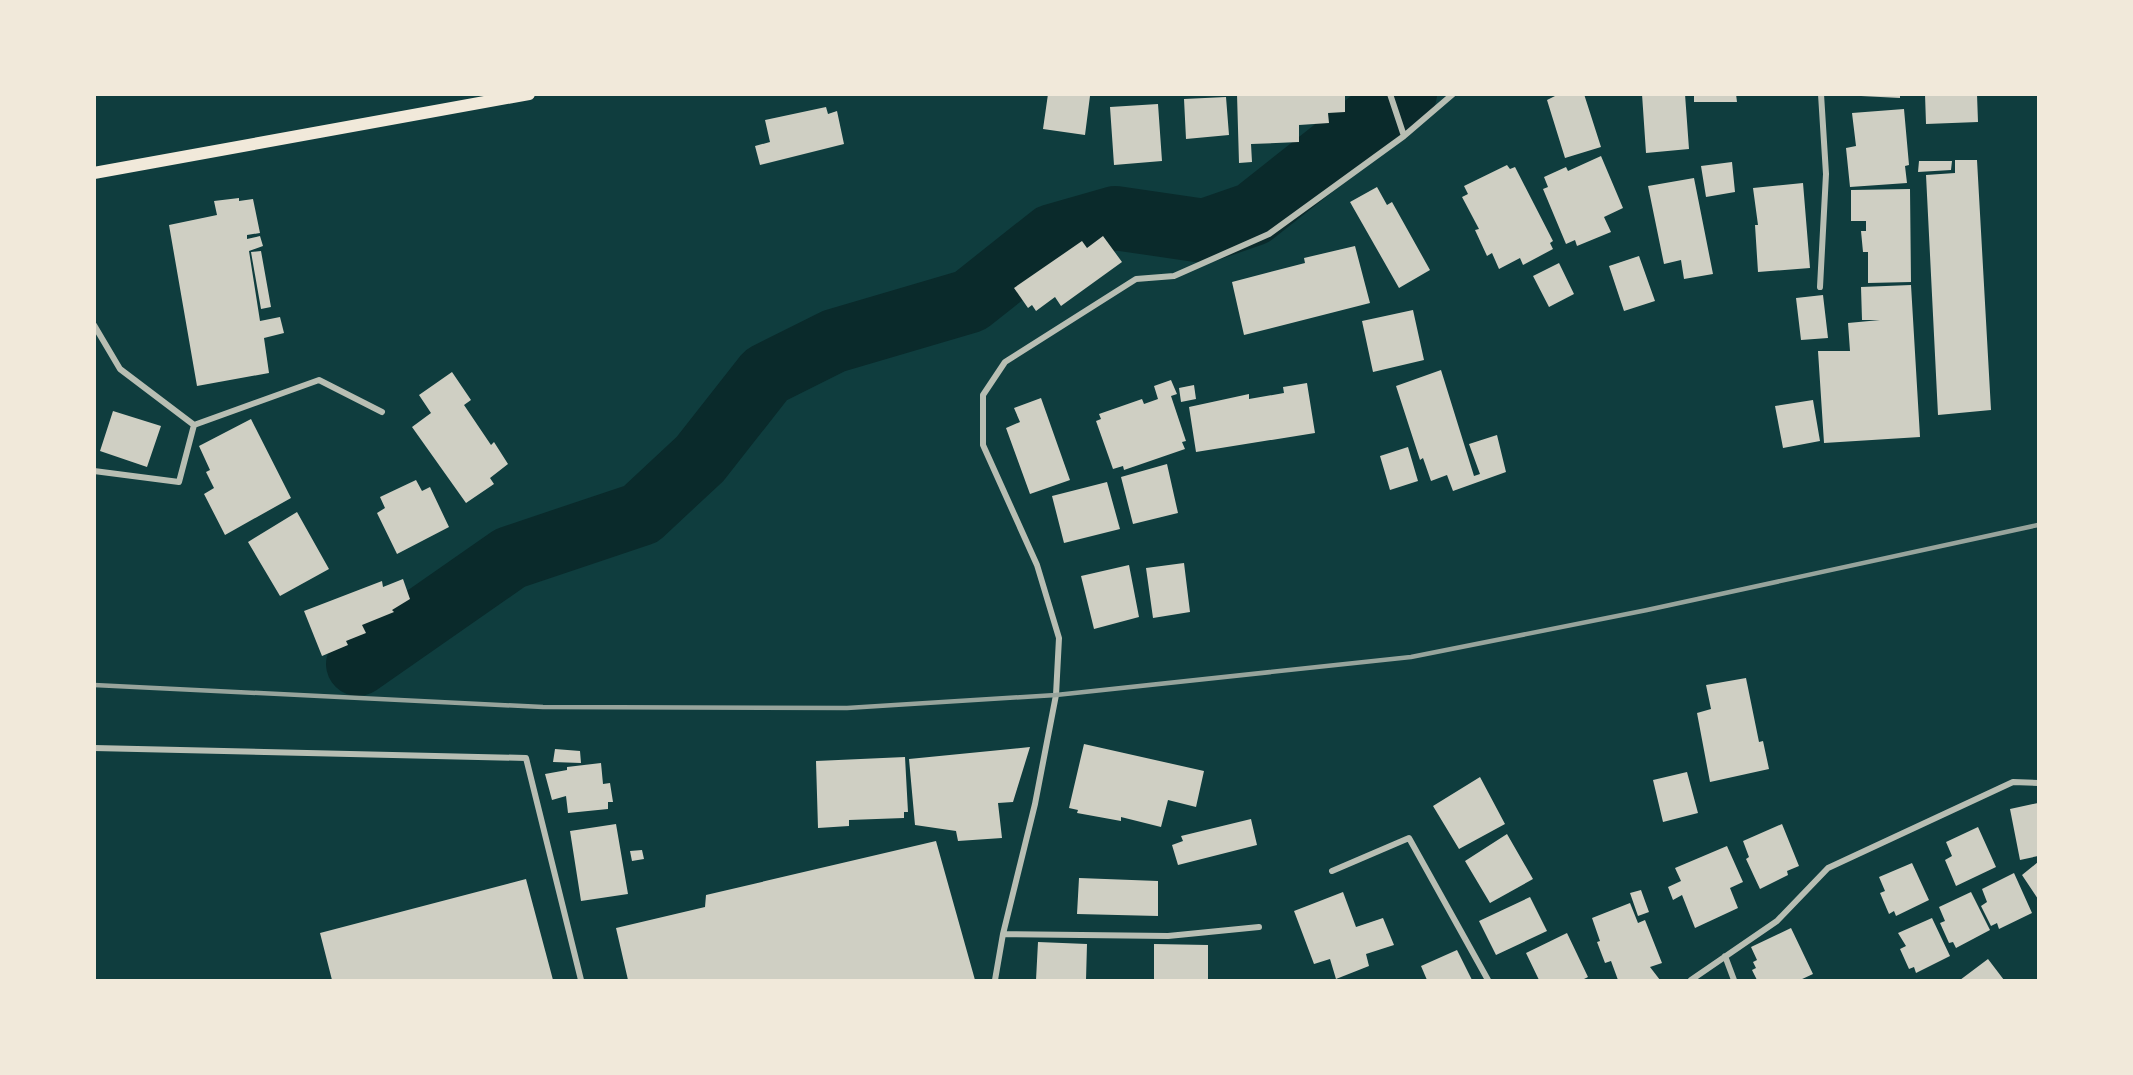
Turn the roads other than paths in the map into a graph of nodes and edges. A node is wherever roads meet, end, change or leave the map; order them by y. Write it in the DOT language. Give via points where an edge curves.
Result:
graph roads {
  1 [pos="529,94"];
  2 [pos="1390,94"];
  3 [pos="1453,94"];
  4 [pos="1821,94"];
  5 [pos="1404,136"];
  6 [pos="94,173"];
  7 [pos="1820,287"];
  8 [pos="94,325"];
  9 [pos="382,412"];
  10 [pos="194,425"];
  11 [pos="94,471"];
  12 [pos="94,748"];
  13 [pos="2038,783"];
  14 [pos="1332,871"];
  15 [pos="1259,927"];
  16 [pos="1003,934"];
  17 [pos="1725,956"];
  18 [pos="581,981"];
  19 [pos="995,981"];
  20 [pos="1488,981"];
  21 [pos="1691,981"];
  22 [pos="1734,981"];
  1 -- 6 [label="main road"];
  2 -- 5 [label="street"];
  3 -- 5 [label="street"];
  4 -- 7 [label="street" via="1826,174"];
  5 -- 16 [label="street" via="1269,234 1174,276 1136,279 1005,362 983,395 983,445 1037,565 1059,639 1056,695 1035,804"];
  8 -- 10 [label="street" via="120,369"];
  9 -- 10 [label="street" via="319,380"];
  10 -- 11 [label="street" via="179,482"];
  12 -- 18 [label="street" via="526,758"];
  13 -- 17 [label="street" via="2013,782 1828,868 1777,921"];
  14 -- 20 [label="street" via="1409,838"];
  15 -- 16 [label="street" via="1168,936"];
  16 -- 19 [label="street"];
  17 -- 21 [label="street"];
  17 -- 22 [label="street"];
}
